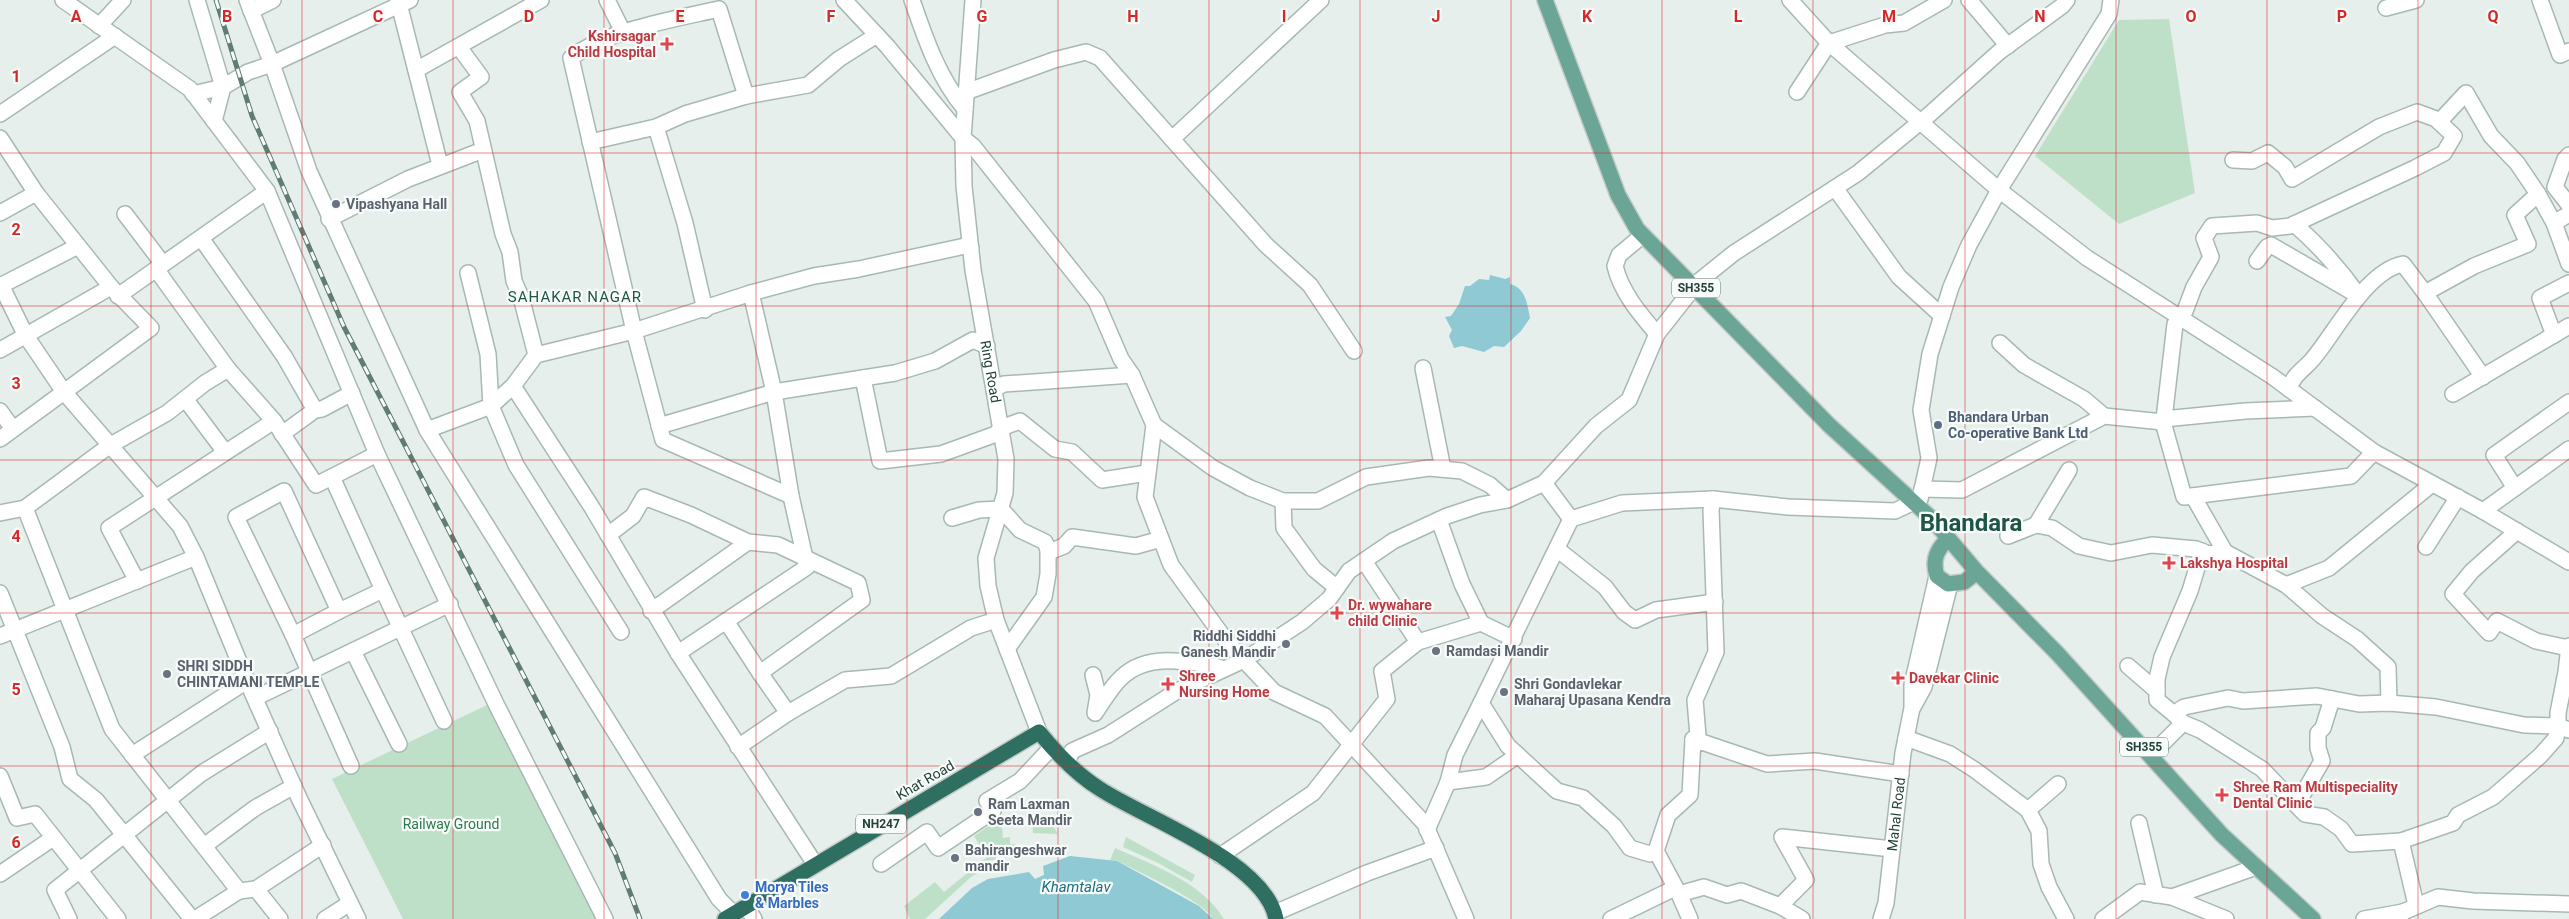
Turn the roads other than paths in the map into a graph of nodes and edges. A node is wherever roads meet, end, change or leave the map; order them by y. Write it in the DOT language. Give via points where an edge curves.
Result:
graph roads {
  1 [pos="63,0"];
  2 [pos="123,0"];
  3 [pos="197,0"];
  4 [pos="273,0"];
  5 [pos="541,0"];
  6 [pos="607,0"];
  7 [pos="844,0"];
  8 [pos="912,0"];
  9 [pos="973,0"];
  10 [pos="1320,0"];
  11 [pos="1545,0"];
  12 [pos="1790,0"];
  13 [pos="1944,0"];
  14 [pos="1969,0"];
  15 [pos="2067,0"];
  16 [pos="2416,0"];
  17 [pos="2540,0"];
  18 [pos="403,2"];
  19 [pos="2107,2"];
  20 [pos="249,6"];
  21 [pos="2386,8"];
  22 [pos="99,26"];
  23 [pos="624,34"];
  24 [pos="877,35"];
  25 [pos="115,36"];
  26 [pos="1829,43"];
  27 [pos="2008,46"];
  28 [pos="460,47"];
  29 [pos="2569,52"];
  30 [pos="272,64"];
  31 [pos="416,70"];
  32 [pos="223,87"];
  33 [pos="966,92"];
  34 [pos="1796,92"];
  35 [pos="193,94"];
  36 [pos="746,96"];
  37 [pos="965,109"];
  38 [pos="0,114"];
  39 [pos="214,121"];
  40 [pos="2439,122"];
  41 [pos="1919,123"];
  42 [pos="656,128"];
  43 [pos="0,138"];
  44 [pos="963,138"];
  45 [pos="1172,139"];
  46 [pos="590,142"];
  47 [pos="483,150"];
  48 [pos="2569,155"];
  49 [pos="2234,160"];
  50 [pos="440,165"];
  51 [pos="1835,188"];
  52 [pos="2000,190"];
  53 [pos="267,192"];
  54 [pos="36,193"];
  55 [pos="2538,194"];
  56 [pos="2569,205"];
  57 [pos="0,213"];
  58 [pos="125,214"];
  59 [pos="2569,214"];
  60 [pos="329,219"];
  61 [pos="2554,223"];
  62 [pos="2294,224"];
  63 [pos="1643,235"];
  64 [pos="201,238"];
  65 [pos="78,246"];
  66 [pos="970,248"];
  67 [pos="2257,261"];
  68 [pos="2569,264"];
  69 [pos="160,267"];
  70 [pos="468,274"];
  71 [pos="2569,283"];
  72 [pos="0,286"];
  73 [pos="1695,287"];
  74 [pos="115,292"];
  75 [pos="2425,293"];
  76 [pos="751,294"];
  77 [pos="2359,296"];
  78 [pos="704,310"];
  79 [pos="1942,316"];
  80 [pos="2181,317"];
  81 [pos="2569,326"];
  82 [pos="634,331"];
  83 [pos="1657,334"];
  84 [pos="2554,335"];
  85 [pos="26,336"];
  86 [pos="2000,343"];
  87 [pos="987,346"];
  88 [pos="0,350"];
  89 [pos="1354,351"];
  90 [pos="536,355"];
  91 [pos="1423,368"];
  92 [pos="228,370"];
  93 [pos="1132,375"];
  94 [pos="2483,377"];
  95 [pos="863,378"];
  96 [pos="514,386"];
  97 [pos="994,389"];
  98 [pos="2289,389"];
  99 [pos="64,392"];
  100 [pos="774,392"];
  101 [pos="352,393"];
  102 [pos="2453,394"];
  103 [pos="186,400"];
  104 [pos="2569,402"];
  105 [pos="491,406"];
  106 [pos="2315,408"];
  107 [pos="315,410"];
  108 [pos="0,411"];
  109 [pos="2104,416"];
  110 [pos="274,421"];
  111 [pos="2163,421"];
  112 [pos="1154,425"];
  113 [pos="659,426"];
  114 [pos="1001,428"];
  115 [pos="13,429"];
  116 [pos="427,430"];
  117 [pos="282,434"];
  118 [pos="0,438"];
  119 [pos="109,446"];
  120 [pos="2569,449"];
  121 [pos="225,452"];
  122 [pos="2374,452"];
  123 [pos="377,454"];
  124 [pos="1443,469"];
  125 [pos="2069,470"];
  126 [pos="1147,473"];
  127 [pos="332,477"];
  128 [pos="1544,483"];
  129 [pos="2432,484"];
  130 [pos="2515,488"];
  131 [pos="1918,495"];
  132 [pos="791,496"];
  133 [pos="2193,496"];
  134 [pos="2458,497"];
  135 [pos="155,498"];
  136 [pos="1713,499"];
  137 [pos="1507,500"];
  138 [pos="1283,501"];
  139 [pos="26,508"];
  140 [pos="1001,509"];
  141 [pos="2483,511"];
  142 [pos="0,513"];
  143 [pos="952,518"];
  144 [pos="1571,519"];
  145 [pos="1439,520"];
  146 [pos="2036,525"];
  147 [pos="2517,531"];
  148 [pos="608,535"];
  149 [pos="2008,536"];
  150 [pos="1161,539"];
  151 [pos="1948,539"];
  152 [pos="748,542"];
  153 [pos="2426,547"];
  154 [pos="1557,549"];
  155 [pos="1048,551"];
  156 [pos="2202,551"];
  157 [pos="2225,552"];
  158 [pos="196,557"];
  159 [pos="805,558"];
  160 [pos="1364,561"];
  161 [pos="2569,562"];
  162 [pos="1977,572"];
  163 [pos="1936,576"];
  164 [pos="137,581"];
  165 [pos="1950,584"];
  166 [pos="2285,584"];
  167 [pos="1337,588"];
  168 [pos="383,590"];
  169 [pos="0,592"];
  170 [pos="1715,602"];
  171 [pos="450,604"];
  172 [pos="66,610"];
  173 [pos="339,611"];
  174 [pos="651,611"];
  175 [pos="996,620"];
  176 [pos="726,621"];
  177 [pos="1481,623"];
  178 [pos="401,627"];
  179 [pos="16,630"];
  180 [pos="621,632"];
  181 [pos="293,635"];
  182 [pos="0,636"];
  183 [pos="1514,639"];
  184 [pos="1418,642"];
  185 [pos="2569,647"];
  186 [pos="1007,649"];
  187 [pos="353,651"];
  188 [pos="678,653"];
  189 [pos="1244,660"];
  190 [pos="2128,666"];
  191 [pos="1224,669"];
  192 [pos="309,672"];
  193 [pos="760,673"];
  194 [pos="1093,675"];
  195 [pos="247,681"];
  196 [pos="2157,691"];
  197 [pos="255,698"];
  198 [pos="2332,699"];
  199 [pos="1481,703"];
  200 [pos="2389,703"];
  201 [pos="1912,708"];
  202 [pos="788,713"];
  203 [pos="1095,713"];
  204 [pos="2179,718"];
  205 [pos="444,721"];
  206 [pos="2564,728"];
  207 [pos="270,731"];
  208 [pos="1039,732"];
  209 [pos="1102,738"];
  210 [pos="1906,738"];
  211 [pos="1693,739"];
  212 [pos="399,744"];
  213 [pos="1354,744"];
  214 [pos="738,747"];
  215 [pos="1052,748"];
  216 [pos="132,755"];
  217 [pos="1518,755"];
  218 [pos="2151,755"];
  219 [pos="1067,763"];
  220 [pos="351,766"];
  221 [pos="1901,774"];
  222 [pos="0,776"];
  223 [pos="1448,782"];
  224 [pos="2058,784"];
  225 [pos="294,786"];
  226 [pos="168,800"];
  227 [pos="2028,810"];
  228 [pos="2301,810"];
  229 [pos="2139,823"];
  230 [pos="1427,830"];
  231 [pos="124,835"];
  232 [pos="53,838"];
  233 [pos="2401,842"];
  234 [pos="323,845"];
  235 [pos="204,846"];
  236 [pos="1436,848"];
  237 [pos="1892,849"];
  238 [pos="1656,851"];
  239 [pos="1220,856"];
  240 [pos="815,864"];
  241 [pos="881,864"];
  242 [pos="2256,867"];
  243 [pos="78,871"];
  244 [pos="0,874"];
  245 [pos="256,889"];
  246 [pos="239,891"];
  247 [pos="1677,891"];
  248 [pos="2156,894"];
  249 [pos="2172,897"];
  250 [pos="350,903"];
  251 [pos="2569,904"];
  252 [pos="1780,906"];
  253 [pos="2406,912"];
  254 [pos="735,916"];
  255 [pos="1275,916"];
  256 [pos="69,919"];
  257 [pos="118,919"];
  258 [pos="194,919"];
  259 [pos="280,919"];
  260 [pos="325,919"];
  261 [pos="358,919"];
  262 [pos="605,919"];
  263 [pos="1466,919"];
  264 [pos="1611,919"];
  265 [pos="1690,919"];
  266 [pos="1802,919"];
  267 [pos="1881,919"];
  268 [pos="2066,919"];
  269 [pos="2104,919"];
  270 [pos="2226,919"];
  271 [pos="2313,919"];
  272 [pos="2364,919"];
  1 -- 22 [label="street"];
  2 -- 22 [label="street"];
  3 -- 32 [label="street"];
  4 -- 20 [label="street"];
  5 -- 28 [label="street"];
  6 -- 23 [label="street"];
  7 -- 24 [label="street"];
  8 -- 37 [label="street" via="923,33 951,93"];
  9 -- 33 [label="street, Ring Road"];
  10 -- 45 [label="street"];
  11 -- 63 [label="main road, SH355" via="1618,195"];
  12 -- 26 [label="street"];
  13 -- 26 [label="street" via="1904,23 1885,25"];
  14 -- 27 [label="street"];
  15 -- 27 [label="street"];
  16 -- 21 [label="street"];
  17 -- 29 [label="street" via="2560,54"];
  18 -- 30 [label="street"];
  18 -- 31 [label="street"];
  19 -- 52 [label="street" via="2109,14"];
  20 -- 30 [label="street"];
  22 -- 25 [label="street"];
  23 -- 36 [label="street" via="719,8"];
  23 -- 46 [label="street" via="585,47 571,58"];
  24 -- 36 [label="street" via="839,59 808,85"];
  24 -- 44 [label="street"];
  25 -- 35 [label="street"];
  25 -- 38 [label="street"];
  26 -- 34 [label="street"];
  26 -- 41 [label="street"];
  27 -- 41 [label="street"];
  28 -- 31 [label="street"];
  28 -- 47 [label="street" via="481,77 460,92 477,121"];
  30 -- 32 [label="street" via="248,72"];
  30 -- 60 [label="street" via="308,171"];
  31 -- 50 [label="street"];
  32 -- 35 [label="street"];
  32 -- 39 [label="street"];
  33 -- 37 [label="street, Ring Road"];
  33 -- 45 [label="street" via="1054,60 1086,52 1100,58"];
  35 -- 39 [label="street"];
  36 -- 42 [label="street" via="685,114"];
  37 -- 44 [label="street, Ring Road"];
  39 -- 53 [label="street"];
  40 -- 49 [label="street" via="2417,112 2379,127 2292,179 2285,167 2268,153 2252,161"];
  40 -- 55 [label="street" via="2466,93 2491,136 2517,163"];
  40 -- 62 [label="street" via="2454,136 2444,153"];
  41 -- 51 [label="street"];
  41 -- 52 [label="street"];
  42 -- 46 [label="street"];
  42 -- 78 [label="street" via="685,223"];
  43 -- 54 [label="street"];
  44 -- 66 [label="street, Ring Road"];
  44 -- 93 [label="street" via="973,146 1096,301 1121,359"];
  45 -- 89 [label="street" via="1266,245 1310,286"];
  46 -- 82 [label="street"];
  47 -- 50 [label="street"];
  47 -- 90 [label="street" via="510,252 514,281"];
  48 -- 56 [label="street" via="2555,187"];
  50 -- 60 [label="street"];
  51 -- 73 [label="street" via="1734,253"];
  51 -- 79 [label="street" via="1899,277"];
  52 -- 79 [label="street" via="1969,245"];
  52 -- 80 [label="street" via="2087,258"];
  53 -- 64 [label="street"];
  53 -- 101 [label="street"];
  54 -- 57 [label="street"];
  54 -- 65 [label="street"];
  55 -- 61 [label="street"];
  55 -- 75 [label="street" via="2515,215 2528,244 2474,266"];
  58 -- 69 [label="street"];
  59 -- 61 [label="street"];
  60 -- 116 [label="street"];
  61 -- 68 [label="street"];
  62 -- 77 [label="street" via="2319,245"];
  62 -- 80 [label="street" via="2272,228 2257,223 2212,226 2204,238 2211,257"];
  63 -- 73 [label="main road, SH355"];
  63 -- 83 [label="street" via="1619,255 1615,266 1623,288"];
  64 -- 69 [label="street"];
  64 -- 107 [label="street" via="284,356"];
  65 -- 72 [label="street"];
  65 -- 74 [label="street"];
  66 -- 76 [label="street" via="965,246 814,276"];
  66 -- 87 [label="street, Ring Road"];
  67 -- 77 [label="street" via="2271,245"];
  69 -- 74 [label="street"];
  69 -- 92 [label="street"];
  70 -- 105 [label="street" via="488,354"];
  71 -- 84 [label="street" via="2540,298"];
  72 -- 85 [label="street"];
  73 -- 83 [label="street"];
  73 -- 131 [label="main road, SH355" via="1829,425"];
  74 -- 85 [label="street"];
  74 -- 99 [label="street" via="151,328"];
  75 -- 77 [label="street" via="2403,264 2392,266"];
  75 -- 94 [label="street"];
  76 -- 78 [label="street"];
  76 -- 100 [label="street"];
  77 -- 98 [label="street" via="2312,360 2292,379"];
  78 -- 82 [label="street"];
  79 -- 131 [label="street" via="1930,354 1921,410 1929,458"];
  80 -- 98 [label="street"];
  80 -- 111 [label="street" via="2175,324"];
  81 -- 84 [label="street"];
  82 -- 90 [label="street"];
  82 -- 113 [label="street"];
  83 -- 128 [label="street" via="1630,400 1596,426"];
  84 -- 94 [label="street"];
  85 -- 88 [label="street"];
  85 -- 99 [label="street"];
  86 -- 109 [label="street" via="2024,365 2084,398"];
  87 -- 95 [label="street" via="973,340 936,361 896,373"];
  87 -- 97 [label="street, Ring Road"];
  90 -- 96 [label="street"];
  91 -- 124 [label="street"];
  92 -- 103 [label="street"];
  92 -- 110 [label="street"];
  93 -- 97 [label="street" via="1004,384"];
  93 -- 112 [label="street"];
  94 -- 102 [label="street"];
  95 -- 100 [label="street"];
  95 -- 114 [label="street" via="880,461 941,454 996,434"];
  96 -- 105 [label="street"];
  96 -- 148 [label="street"];
  97 -- 114 [label="street, Ring Road"];
  98 -- 106 [label="street"];
  99 -- 115 [label="street"];
  99 -- 119 [label="street"];
  100 -- 113 [label="street"];
  100 -- 132 [label="street"];
  101 -- 107 [label="street"];
  101 -- 123 [label="street"];
  103 -- 119 [label="street"];
  103 -- 121 [label="street"];
  104 -- 130 [label="street" via="2494,455"];
  105 -- 116 [label="street"];
  105 -- 180 [label="street" via="516,465"];
  106 -- 111 [label="street" via="2245,411"];
  106 -- 122 [label="street"];
  107 -- 117 [label="street"];
  108 -- 115 [label="street"];
  109 -- 111 [label="street"];
  109 -- 131 [label="street" via="1962,490"];
  110 -- 117 [label="street"];
  110 -- 121 [label="street"];
  111 -- 133 [label="street" via="2184,497"];
  112 -- 126 [label="street"];
  112 -- 138 [label="street" via="1213,468"];
  113 -- 132 [label="street" via="663,440"];
  114 -- 126 [label="street" via="1020,421 1056,449 1072,452 1102,480"];
  114 -- 140 [label="street, Ring Road" via="1006,459"];
  115 -- 118 [label="street"];
  116 -- 254 [label="street" via="719,899"];
  117 -- 127 [label="street" via="316,485"];
  119 -- 135 [label="street"];
  119 -- 139 [label="street"];
  120 -- 130 [label="street"];
  121 -- 135 [label="street"];
  122 -- 129 [label="street"];
  122 -- 133 [label="street" via="2351,476"];
  123 -- 127 [label="street"];
  123 -- 171 [label="street"];
  124 -- 137 [label="street" via="1462,471 1490,485"];
  124 -- 138 [label="street" via="1366,477 1318,501"];
  125 -- 146 [label="street"];
  126 -- 150 [label="street" via="1145,498"];
  127 -- 168 [label="street"];
  128 -- 137 [label="street"];
  128 -- 144 [label="street"];
  129 -- 134 [label="street"];
  129 -- 166 [label="street" via="2329,568"];
  130 -- 141 [label="street"];
  131 -- 136 [label="street" via="1896,511 1788,508"];
  131 -- 151 [label="main road, SH355"];
  132 -- 159 [label="street"];
  133 -- 157 [label="street"];
  134 -- 141 [label="street"];
  134 -- 153 [label="street"];
  135 -- 158 [label="street" via="180,526"];
  135 -- 164 [label="street" via="109,528"];
  136 -- 144 [label="street" via="1622,503"];
  136 -- 170 [label="street"];
  137 -- 145 [label="street" via="1480,505"];
  138 -- 167 [label="street" via="1284,528 1314,569"];
  139 -- 142 [label="street"];
  139 -- 172 [label="street"];
  140 -- 143 [label="street" via="979,510"];
  140 -- 155 [label="street" via="1020,530 1045,542"];
  140 -- 175 [label="street, Ring Road" via="986,558"];
  141 -- 147 [label="street"];
  144 -- 154 [label="street"];
  145 -- 160 [label="street" via="1393,541"];
  145 -- 177 [label="street" via="1462,584"];
  146 -- 149 [label="street"];
  146 -- 156 [label="street" via="2052,528 2079,546 2111,553 2152,545"];
  147 -- 161 [label="street"];
  147 -- 185 [label="street" via="2472,571 2453,594 2489,633 2497,621 2536,641"];
  148 -- 152 [label="street" via="633,516 644,497"];
  148 -- 174 [label="street"];
  150 -- 155 [label="street" via="1136,546 1072,537 1064,546"];
  150 -- 189 [label="street" via="1171,565 1227,642"];
  151 -- 162 [label="main road, SH355"];
  151 -- 163 [label="main road" via="1938,549 1934,566"];
  152 -- 159 [label="street" via="778,544"];
  152 -- 174 [label="street"];
  154 -- 170 [label="street" via="1605,587 1624,612 1635,620 1656,610"];
  154 -- 183 [label="street"];
  155 -- 186 [label="street" via="1044,598"];
  156 -- 157 [label="street" via="2208,554"];
  156 -- 196 [label="street" via="2190,591 2162,657"];
  157 -- 166 [label="street"];
  158 -- 164 [label="street"];
  158 -- 195 [label="street"];
  159 -- 176 [label="street" via="807,567"];
  159 -- 193 [label="street" via="858,582 862,600"];
  160 -- 167 [label="street" via="1349,571"];
  160 -- 184 [label="street"];
  162 -- 165 [label="main road" via="1964,582"];
  162 -- 218 [label="main road, SH355"];
  163 -- 165 [label="main road"];
  163 -- 201 [label="street, Mahal Road" via="1912,685"];
  164 -- 172 [label="street"];
  165 -- 201 [label="street, Mahal Road" via="1924,687"];
  166 -- 200 [label="street" via="2388,667"];
  167 -- 189 [label="street" via="1302,622"];
  168 -- 173 [label="street"];
  168 -- 178 [label="street"];
  169 -- 179 [label="street"];
  170 -- 211 [label="street" via="1716,652 1695,700 1698,736"];
  171 -- 178 [label="street"];
  171 -- 262 [label="street" via="497,706"];
  172 -- 179 [label="street"];
  172 -- 216 [label="street" via="112,729"];
  173 -- 181 [label="street"];
  173 -- 181 [label="street" via="284,491 236,517"];
  174 -- 188 [label="street"];
  175 -- 186 [label="street, Ring Road"];
  175 -- 202 [label="street" via="970,628 891,676 845,680"];
  176 -- 188 [label="street"];
  176 -- 193 [label="street"];
  177 -- 183 [label="street"];
  177 -- 184 [label="street"];
  178 -- 187 [label="street"];
  178 -- 205 [label="street"];
  179 -- 182 [label="street"];
  179 -- 231 [label="street" via="62,747 70,779 96,800"];
  181 -- 192 [label="street"];
  183 -- 199 [label="street"];
  184 -- 213 [label="street" via="1382,671 1387,699"];
  185 -- 206 [label="street" via="2558,713"];
  186 -- 208 [label="street, Ring Road"];
  187 -- 192 [label="street"];
  187 -- 212 [label="street"];
  188 -- 214 [label="street"];
  189 -- 191 [label="street"];
  189 -- 213 [label="street" via="1274,692 1325,716"];
  190 -- 196 [label="street"];
  191 -- 203 [label="street" via="1157,660 1137,666 1118,681"];
  191 -- 209 [label="street" via="1178,691"];
  192 -- 197 [label="street"];
  192 -- 220 [label="street"];
  193 -- 202 [label="street"];
  194 -- 203 [label="street" via="1098,695"];
  195 -- 197 [label="street"];
  195 -- 216 [label="street"];
  196 -- 204 [label="street" via="2157,700"];
  197 -- 207 [label="street"];
  198 -- 200 [label="street" via="2359,704"];
  198 -- 204 [label="street" via="2317,696 2243,701 2228,698 2184,707"];
  198 -- 228 [label="street" via="2323,728 2318,733 2322,761 2300,799"];
  199 -- 217 [label="street" via="1508,746"];
  199 -- 223 [label="street" via="1455,756"];
  200 -- 206 [label="street" via="2436,707 2524,725"];
  201 -- 210 [label="street, Mahal Road"];
  202 -- 214 [label="street"];
  203 -- 209 [label="street"];
  204 -- 218 [label="street"];
  204 -- 228 [label="street" via="2262,769"];
  206 -- 233 [label="street" via="2540,756 2493,797 2458,816 2452,823"];
  207 -- 225 [label="street"];
  207 -- 226 [label="street"];
  208 -- 215 [label="highway"];
  208 -- 240 [label="highway, Khat Road / NH247"];
  209 -- 219 [label="street" via="1072,751"];
  210 -- 221 [label="street, Mahal Road"];
  210 -- 227 [label="street" via="1950,754"];
  211 -- 221 [label="street" via="1766,764 1815,761"];
  211 -- 238 [label="street" via="1690,794 1668,814"];
  213 -- 230 [label="street"];
  213 -- 239 [label="street" via="1313,793"];
  214 -- 240 [label="street"];
  215 -- 219 [label="highway"];
  215 -- 241 [label="street" via="1016,783 987,801 996,816 938,848 927,832"];
  216 -- 226 [label="street"];
  217 -- 223 [label="street" via="1486,777"];
  217 -- 238 [label="street" via="1557,791 1583,798 1614,826 1630,848 1650,854"];
  218 -- 242 [label="main road, SH355" via="2222,836"];
  219 -- 239 [label="highway" via="1099,789"];
  221 -- 237 [label="street, Mahal Road"];
  222 -- 232 [label="street" via="17,818 35,814"];
  223 -- 230 [label="street"];
  224 -- 227 [label="street"];
  225 -- 234 [label="street"];
  225 -- 235 [label="street" via="255,808"];
  226 -- 231 [label="street"];
  226 -- 235 [label="street"];
  227 -- 268 [label="street" via="2039,831 2041,864 2049,887"];
  228 -- 233 [label="street" via="2305,814 2324,817 2341,829 2352,844"];
  229 -- 248 [label="street"];
  230 -- 236 [label="street"];
  231 -- 243 [label="street"];
  231 -- 258 [label="street"];
  232 -- 243 [label="street"];
  232 -- 244 [label="street"];
  233 -- 253 [label="street"];
  234 -- 245 [label="street"];
  234 -- 250 [label="street"];
  235 -- 246 [label="street"];
  236 -- 255 [label="street" via="1367,873"];
  236 -- 263 [label="street"];
  237 -- 252 [label="street" via="1782,837 1806,880"];
  237 -- 267 [label="street, Mahal Road"];
  238 -- 247 [label="street"];
  239 -- 255 [label="highway" via="1242,870 1258,886"];
  240 -- 254 [label="highway, Khat Road / NH247"];
  242 -- 249 [label="street"];
  242 -- 271 [label="main road, SH355"];
  243 -- 256 [label="street" via="55,890"];
  243 -- 257 [label="street"];
  245 -- 246 [label="street"];
  245 -- 259 [label="street"];
  246 -- 258 [label="street"];
  247 -- 252 [label="street" via="1704,887 1727,895 1741,891"];
  247 -- 264 [label="street"];
  247 -- 265 [label="street"];
  248 -- 249 [label="street"];
  248 -- 269 [label="street" via="2140,892"];
  249 -- 270 [label="street"];
  250 -- 260 [label="street"];
  250 -- 261 [label="street"];
  251 -- 253 [label="street" via="2438,897"];
  252 -- 266 [label="street"];
  253 -- 272 [label="street"];
}
